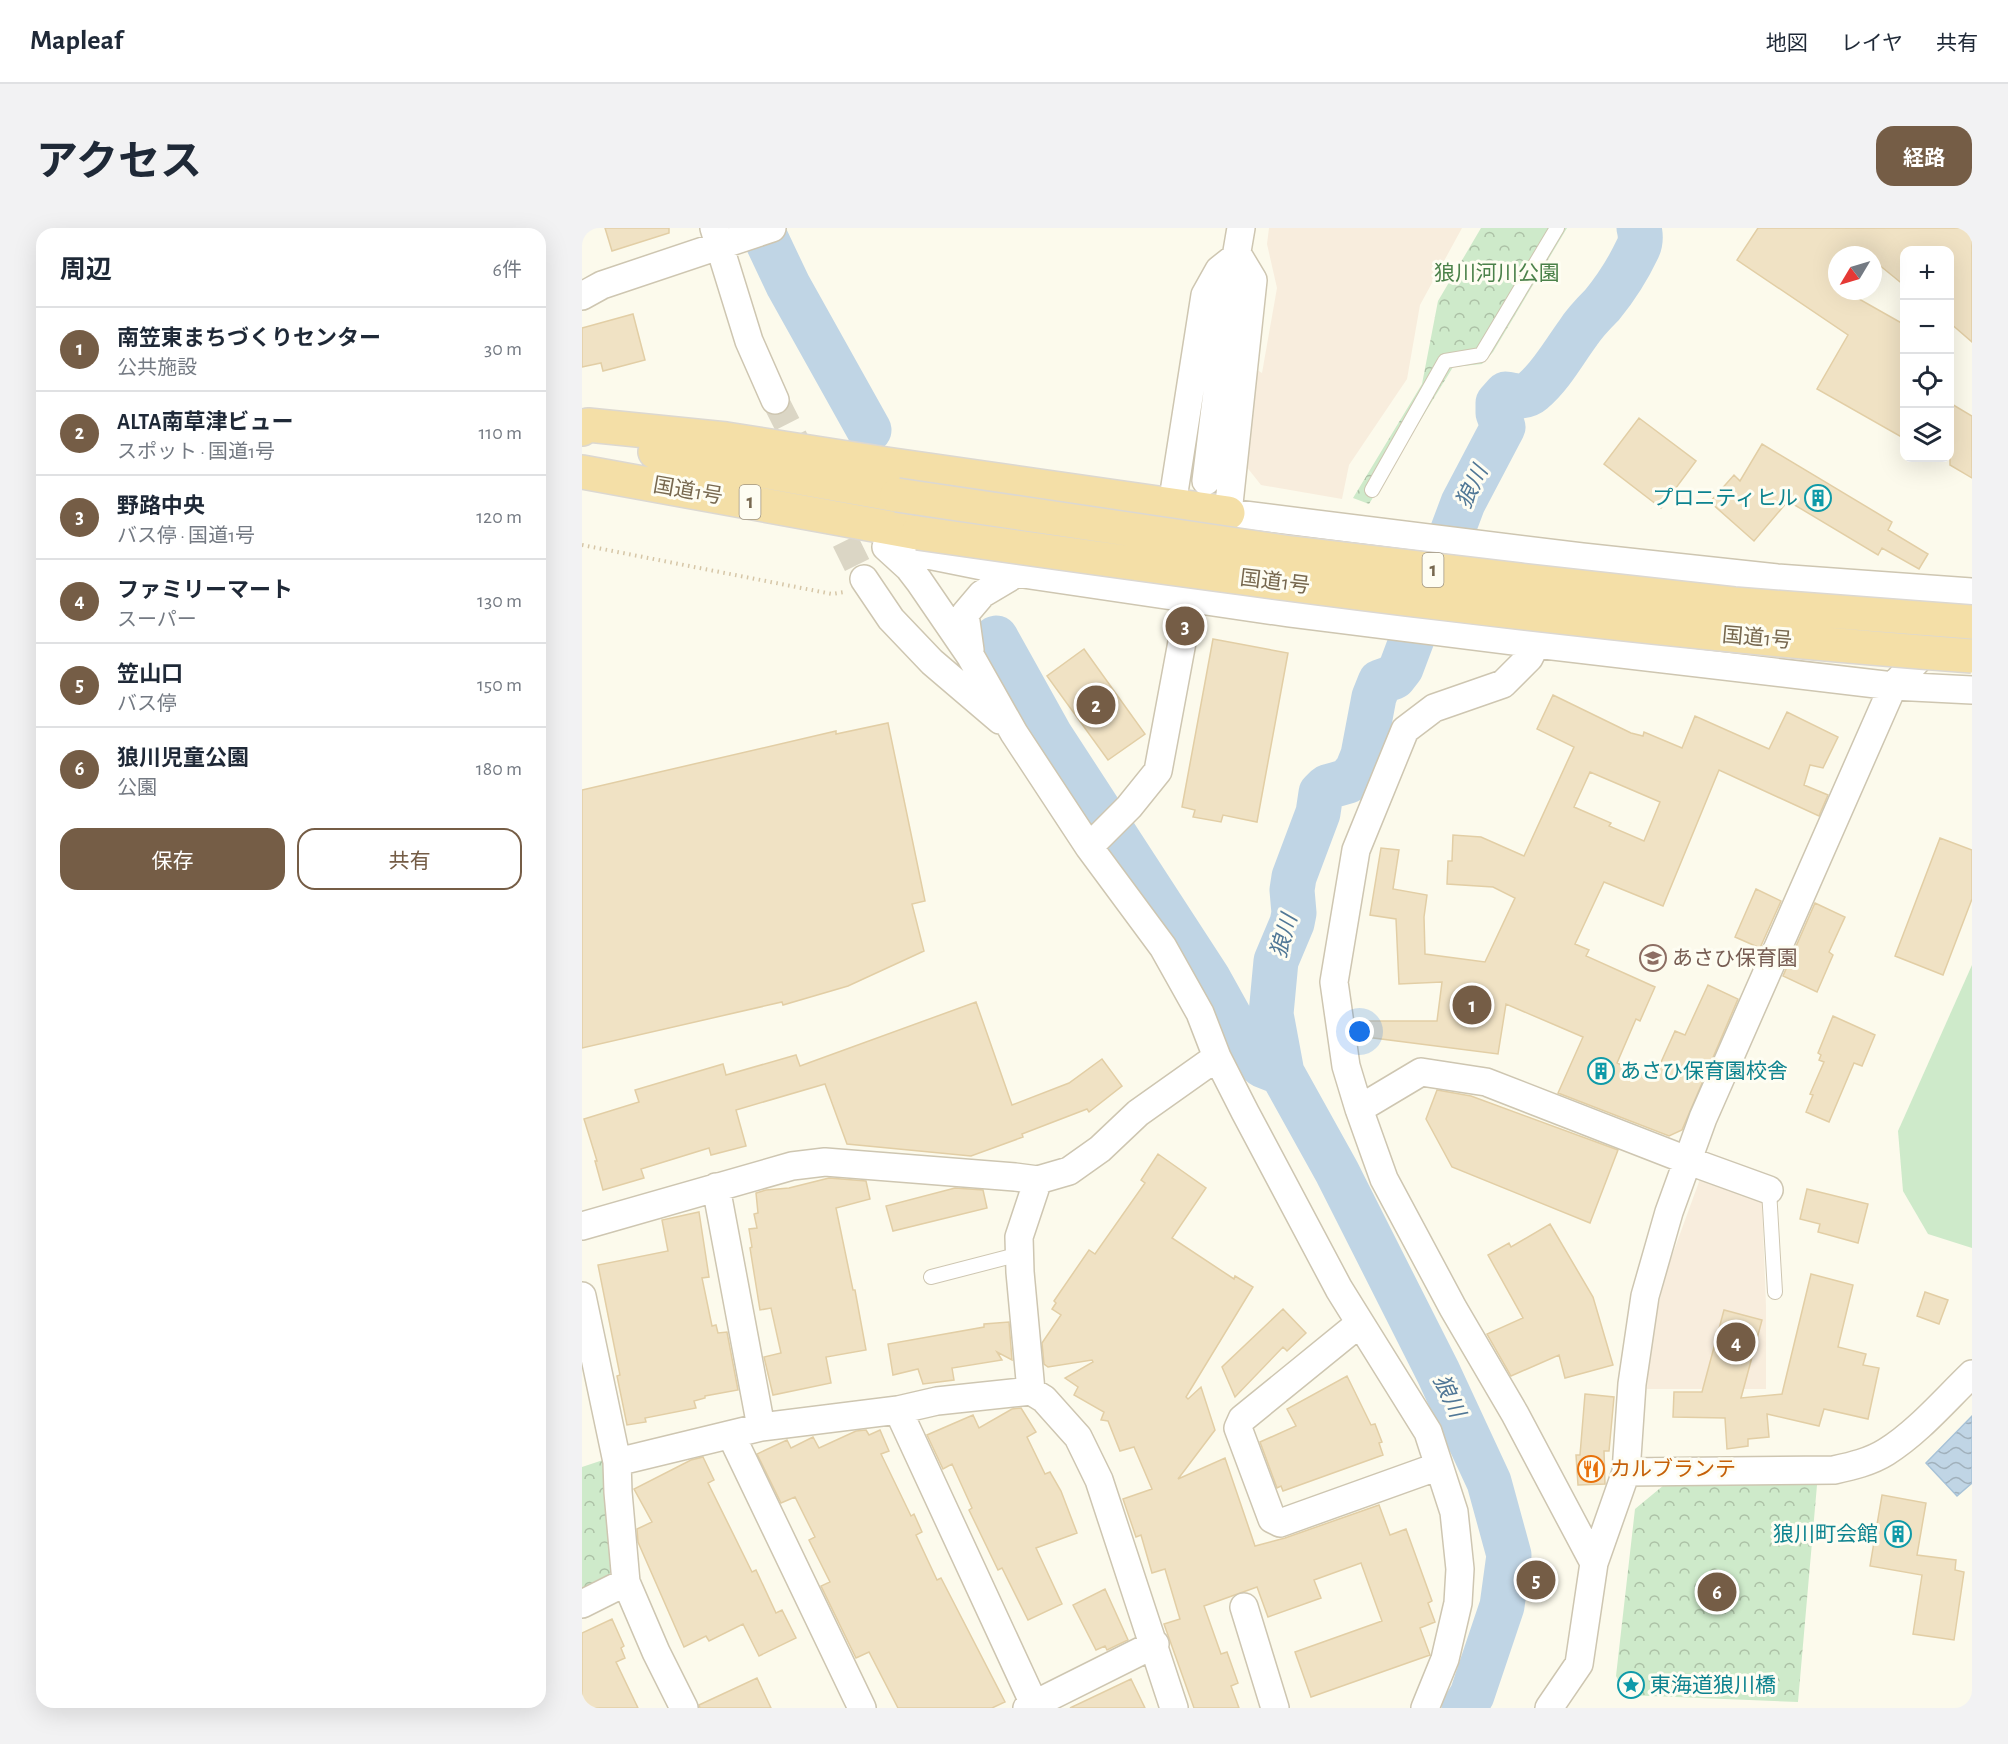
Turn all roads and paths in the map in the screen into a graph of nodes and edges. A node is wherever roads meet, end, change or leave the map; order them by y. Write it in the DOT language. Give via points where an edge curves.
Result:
graph roads {
  1 [pos="1241,228"];
  2 [pos="1557,228"];
  3 [pos="744,234"];
  4 [pos="1238,255"];
  5 [pos="582,296"];
  6 [pos="776,400"];
  7 [pos="582,429"];
  8 [pos="582,439"];
  9 [pos="582,472"];
  10 [pos="582,481"];
  11 [pos="1206,481"];
  12 [pos="1372,490"];
  13 [pos="1172,505"];
  14 [pos="1228,513"];
  15 [pos="582,545"];
  16 [pos="886,547"];
  17 [pos="1582,557"];
  18 [pos="1017,573"];
  19 [pos="868,584"];
  20 [pos="1972,592"];
  21 [pos="1972,603"];
  22 [pos="1972,622"];
  23 [pos="1185,626"];
  24 [pos="1536,644"];
  25 [pos="1584,650"];
  26 [pos="1972,656"];
  27 [pos="971,657"];
  28 [pos="1893,686"];
  29 [pos="1972,690"];
  30 [pos="1014,733"];
  31 [pos="1089,847"];
  32 [pos="1217,1057"];
  33 [pos="1359,1109"];
  34 [pos="1689,1161"];
  35 [pos="1038,1180"];
  36 [pos="716,1187"];
  37 [pos="1769,1190"];
  38 [pos="582,1226"];
  39 [pos="1020,1254"];
  40 [pos="931,1277"];
  41 [pos="1775,1292"];
  42 [pos="582,1296"];
  43 [pos="1360,1323"];
  44 [pos="1972,1374"];
  45 [pos="1031,1391"];
  46 [pos="898,1410"];
  47 [pos="761,1427"];
  48 [pos="731,1435"];
  49 [pos="617,1462"];
  50 [pos="1439,1466"];
  51 [pos="1626,1472"];
  52 [pos="1594,1563"];
  53 [pos="626,1581"];
  54 [pos="582,1604"];
  55 [pos="1244,1607"];
  56 [pos="1155,1644"];
  57 [pos="1031,1706"];
  58 [pos="684,1708"];
  59 [pos="862,1708"];
  60 [pos="1174,1708"];
  61 [pos="1275,1708"];
  62 [pos="1425,1708"];
  63 [pos="1549,1708"];
  1 -- 4 [label="street"];
  2 -- 12 [label="lane" via="1481,355 1445,361"];
  3 -- 5 [label="street" via="602,285"];
  3 -- 6 [label="street" via="749,341"];
  4 -- 11 [label="street" via="1228,304"];
  4 -- 13 [label="street" via="1219,270 1205,295"];
  4 -- 14 [label="street" via="1253,280"];
  7 -- 13 [label="highway" via="588,425 726,439"];
  8 -- 22 [label="highway, 国道1号 / 1, bridge" via="897,495 1291,553 1734,604"];
  9 -- 26 [label="highway, 国道1号 / 1, bridge" via="918,533 1194,573 1620,625"];
  10 -- 16 [label="highway" via="594,490"];
  13 -- 14 [label="highway"];
  14 -- 17 [label="street"];
  15 -- 19 [label="path" via="832,594"];
  16 -- 18 [label="street"];
  16 -- 27 [label="street" via="909,568"];
  17 -- 20 [label="street" via="1777,578"];
  17 -- 25 [label="street"];
  18 -- 24 [label="street"];
  18 -- 27 [label="street" via="982,594 965,614"];
  19 -- 30 [label="street" via="891,619 932,662"];
  21 -- 28 [label="street"];
  23 -- 31 [label="street" via="1158,771"];
  24 -- 25 [label="street"];
  24 -- 33 [label="street" via="1529,658 1503,684 1434,708 1405,730 1356,849 1334,982 1346,1066"];
  25 -- 28 [label="street"];
  27 -- 30 [label="street"];
  28 -- 29 [label="street"];
  28 -- 34 [label="street" via="1703,1118"];
  30 -- 31 [label="street"];
  31 -- 32 [label="street" via="1163,947 1200,1013"];
  32 -- 35 [label="street" via="1138,1113 1100,1149 1069,1171"];
  32 -- 43 [label="street"];
  33 -- 34 [label="street" via="1421,1072 1486,1082"];
  33 -- 52 [label="street" via="1384,1179"];
  34 -- 37 [label="street"];
  34 -- 51 [label="street" via="1669,1212 1645,1296 1632,1384"];
  35 -- 36 [label="street" via="825,1162 792,1166"];
  35 -- 39 [label="street" via="1019,1237"];
  36 -- 38 [label="street"];
  36 -- 47 [label="street"];
  37 -- 41 [label="lane"];
  39 -- 40 [label="lane"];
  39 -- 45 [label="street"];
  42 -- 49 [label="street"];
  43 -- 50 [label="street" via="1428,1432"];
  43 -- 50 [label="street" via="1242,1419 1238,1428 1272,1519 1280,1523"];
  44 -- 51 [label="street" via="1915,1429 1887,1452 1866,1462 1834,1470"];
  45 -- 46 [label="street" via="937,1401"];
  45 -- 56 [label="street" via="1044,1399 1078,1437 1091,1463"];
  46 -- 47 [label="street"];
  46 -- 57 [label="street"];
  47 -- 48 [label="street"];
  48 -- 49 [label="street"];
  48 -- 59 [label="street"];
  49 -- 53 [label="street"];
  50 -- 62 [label="street" via="1454,1512 1460,1569 1458,1603 1445,1659"];
  51 -- 52 [label="street"];
  52 -- 63 [label="street" via="1579,1664"];
  53 -- 54 [label="street"];
  53 -- 58 [label="street"];
  55 -- 61 [label="street"];
  56 -- 57 [label="street"];
  56 -- 60 [label="street"];
}
